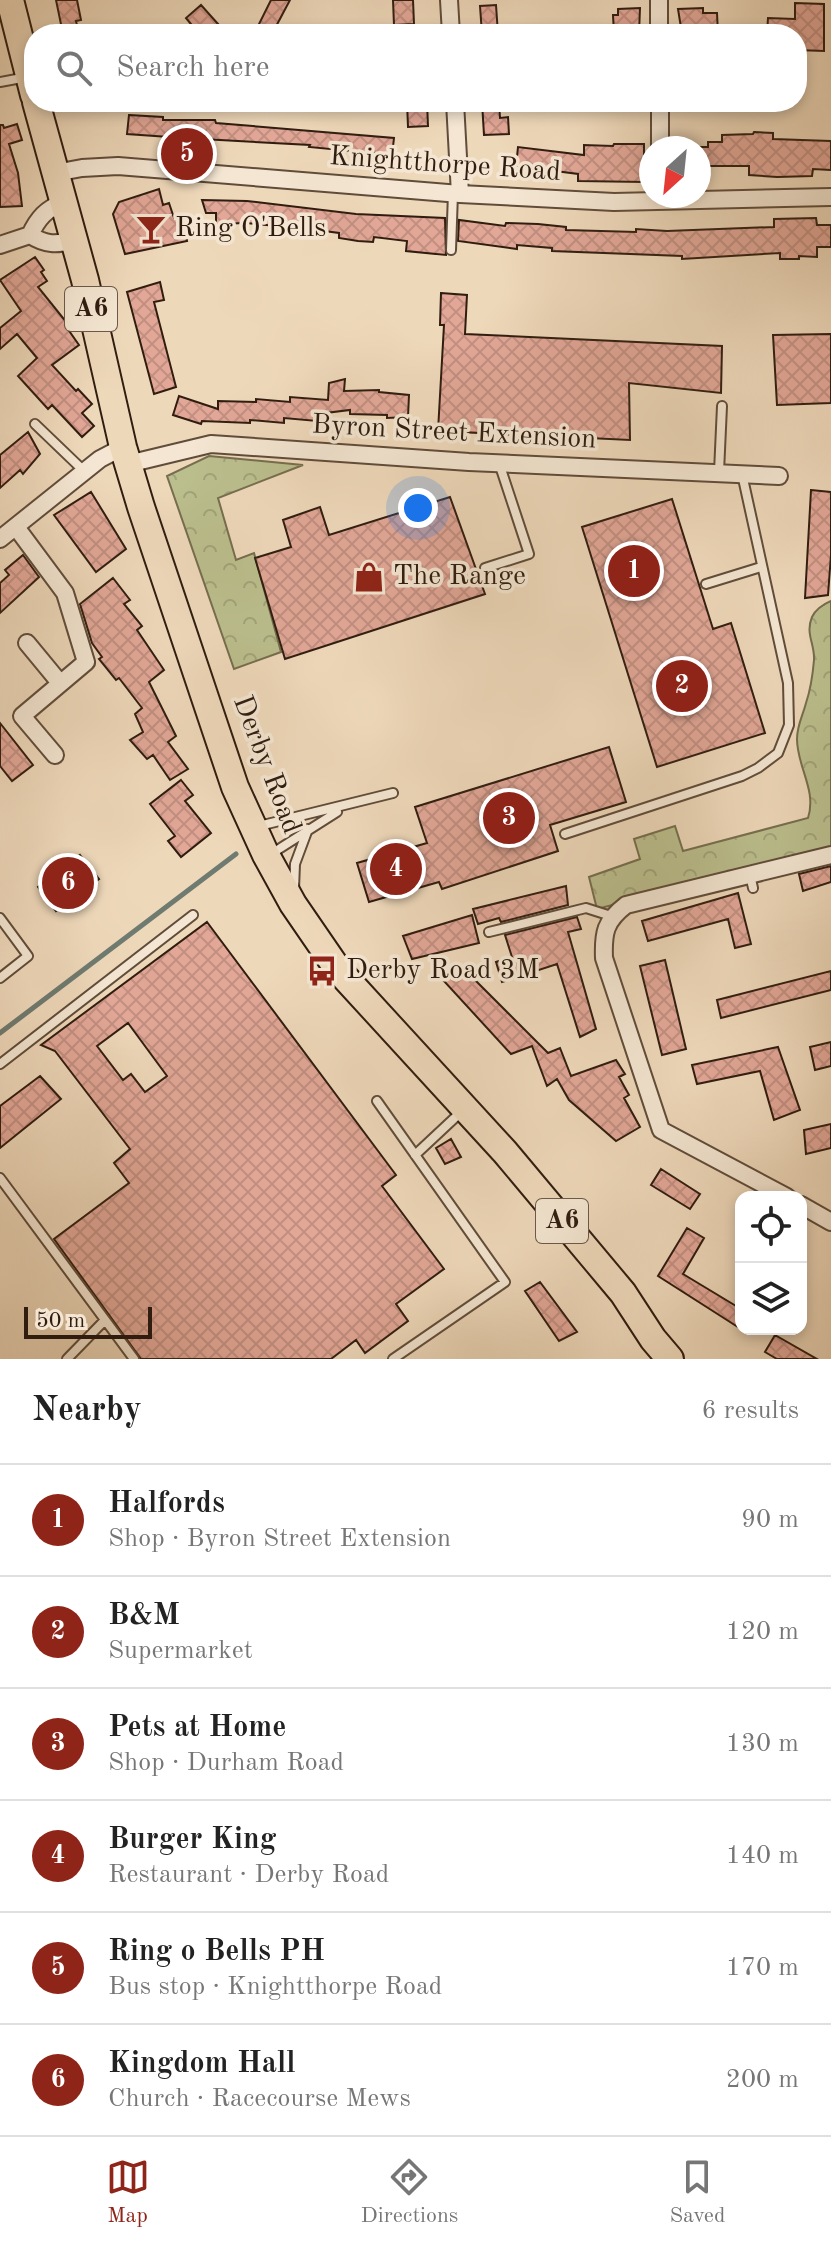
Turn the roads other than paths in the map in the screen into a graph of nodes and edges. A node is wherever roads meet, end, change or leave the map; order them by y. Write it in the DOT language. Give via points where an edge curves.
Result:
graph roads {
  1 [pos="10,0"];
  2 [pos="449,0"];
  3 [pos="659,0"];
  4 [pos="450,24"];
  5 [pos="659,24"];
  6 [pos="24,55"];
  7 [pos="0,82"];
  8 [pos="24,89"];
  9 [pos="39,112"];
  10 [pos="455,112"];
  11 [pos="660,112"];
  12 [pos="660,136"];
  13 [pos="55,173"];
  14 [pos="457,194"];
  15 [pos="831,197"];
  16 [pos="711,198"];
  17 [pos="639,200"];
  18 [pos="64,202"];
  19 [pos="30,235"];
  20 [pos="74,240"];
  21 [pos="0,245"];
  22 [pos="451,250"];
  23 [pos="722,406"];
  24 [pos="35,424"];
  25 [pos="126,456"];
  26 [pos="499,463"];
  27 [pos="85,472"];
  28 [pos="719,472"];
  29 [pos="742,473"];
  30 [pos="779,476"];
  31 [pos="16,527"];
  32 [pos="0,539"];
  33 [pos="761,567"];
  34 [pos="485,568"];
  35 [pos="706,584"];
  36 [pos="27,643"];
  37 [pos="60,683"];
  38 [pos="55,755"];
  39 [pos="393,793"];
  40 [pos="348,806"];
  41 [pos="254,827"];
  42 [pos="309,828"];
  43 [pos="565,834"];
  44 [pos="266,855"];
  45 [pos="831,855"];
  46 [pos="293,904"];
  47 [pos="193,915"];
  48 [pos="611,916"];
  49 [pos="0,918"];
  50 [pos="489,932"];
  51 [pos="0,978"];
  52 [pos="0,1064"];
  53 [pos="377,1101"];
  54 [pos="465,1108"];
  55 [pos="415,1155"];
  56 [pos="0,1178"];
  57 [pos="776,1191"];
  58 [pos="807,1208"];
  59 [pos="831,1222"];
  60 [pos="105,1320"];
  61 [pos="660,1352"];
  62 [pos="67,1359"];
  63 [pos="134,1359"];
  64 [pos="393,1359"];
  1 -- 6 [label="highway, Derby Road / A6"];
  2 -- 4 [label="street"];
  3 -- 5 [label="street"];
  7 -- 8 [label="lane"];
  9 -- 13 [label="highway, Derby Road / A6"];
  10 -- 14 [label="street"];
  11 -- 12 [label="street"];
  13 -- 14 [label="street, Knightthorpe Road" via="118,166"];
  13 -- 18 [label="highway, Derby Road / A6"];
  14 -- 17 [label="street, Knightthorpe Road"];
  14 -- 22 [label="lane"];
  15 -- 16 [label="street, Knightthorpe Road"];
  18 -- 19 [label="street" via="49,208"];
  18 -- 20 [label="highway, Derby Road / A6"];
  19 -- 20 [label="street" via="59,245"];
  19 -- 21 [label="street"];
  20 -- 25 [label="highway, Derby Road / A6"];
  23 -- 28 [label="lane"];
  24 -- 27 [label="lane"];
  25 -- 26 [label="street, Byron Street Extension" via="211,444"];
  25 -- 27 [label="street, Byron Street Extension" via="100,459"];
  25 -- 41 [label="highway, Derby Road / A6" via="235,787"];
  26 -- 28 [label="street, Byron Street Extension"];
  26 -- 34 [label="lane" via="529,554"];
  27 -- 31 [label="street, Byron Street Extension"];
  28 -- 29 [label="street, Byron Street Extension"];
  29 -- 30 [label="street, Byron Street Extension"];
  29 -- 33 [label="lane"];
  31 -- 32 [label="street, Byron Street Extension"];
  31 -- 37 [label="street" via="65,593 86,662"];
  33 -- 35 [label="lane"];
  33 -- 43 [label="lane" via="788,683 789,725 778,753 742,776"];
  36 -- 37 [label="street"];
  37 -- 38 [label="street" via="22,716"];
  39 -- 40 [label="lane"];
  40 -- 41 [label="lane"];
  40 -- 42 [label="lane"];
  41 -- 44 [label="highway, Derby Road / A6"];
  42 -- 44 [label="lane"];
  42 -- 46 [label="lane" via="295,864"];
  44 -- 46 [label="highway, Derby Road / A6"];
  45 -- 48 [label="street" via="751,882 626,905"];
  46 -- 54 [label="highway, Derby Road / A6" via="339,971"];
  47 -- 52 [label="lane"];
  48 -- 50 [label="lane" via="586,908"];
  48 -- 57 [label="street" via="603,938 604,958 661,1130"];
  49 -- 51 [label="lane" via="28,956"];
  53 -- 55 [label="lane"];
  54 -- 55 [label="lane"];
  54 -- 61 [label="highway, Derby Road / A6" via="623,1293"];
  55 -- 64 [label="lane" via="505,1282"];
  56 -- 60 [label="lane"];
  58 -- 59 [label="street"];
  60 -- 62 [label="lane"];
  60 -- 63 [label="lane"];
}
